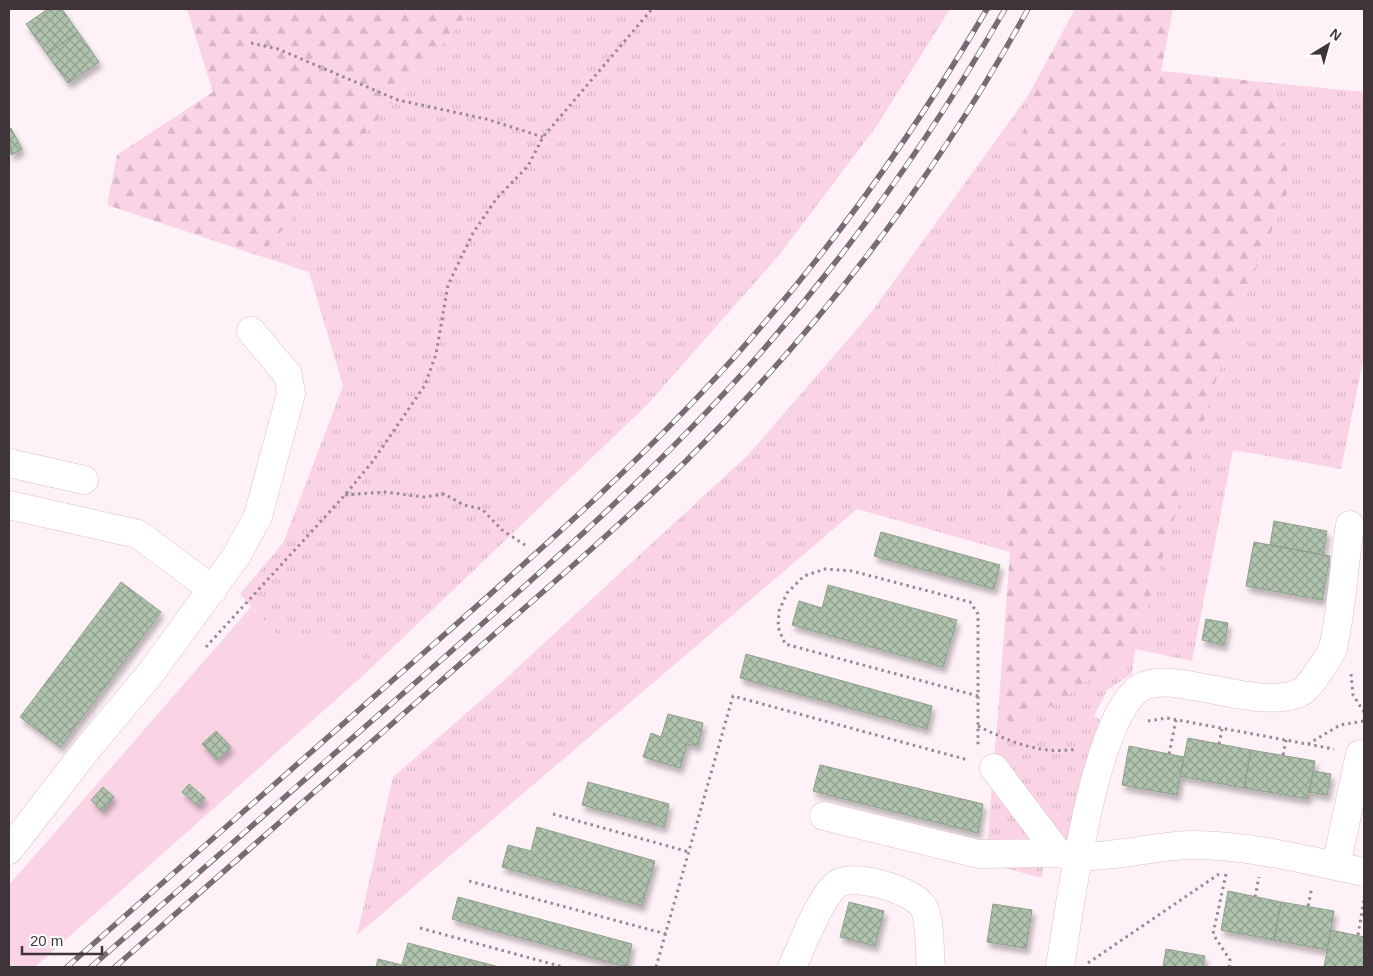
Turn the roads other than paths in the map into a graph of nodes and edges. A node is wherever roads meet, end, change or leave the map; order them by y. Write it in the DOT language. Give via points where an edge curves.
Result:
graph roads {
  1 [pos="250,331"];
  2 [pos="9,463"];
  3 [pos="84,480"];
  4 [pos="9,505"];
  5 [pos="1350,524"];
  6 [pos="213,590"];
  7 [pos="1360,754"];
  8 [pos="986,765"];
  9 [pos="824,816"];
  10 [pos="9,850"];
  11 [pos="1068,855"];
  12 [pos="1336,866"];
  13 [pos="1364,872"];
  14 [pos="792,967"];
  15 [pos="931,967"];
  16 [pos="1060,967"];
  1 -- 6 [label="street" via="288,375 291,394 258,516"];
  2 -- 3 [label="street"];
  4 -- 6 [label="street" via="138,534"];
  5 -- 11 [label="street" via="1333,647 1304,691 1282,697 1245,696 1179,683 1157,683 1140,688 1122,708 1108,737"];
  6 -- 10 [label="street"];
  7 -- 12 [label="street"];
  8 -- 11 [label="street"];
  9 -- 11 [label="street" via="978,854"];
  11 -- 12 [label="street" via="1194,845 1269,853"];
  11 -- 16 [label="street"];
  12 -- 13 [label="street"];
  14 -- 15 [label="street" via="825,897 838,883 862,879 914,896 925,909"];
}
